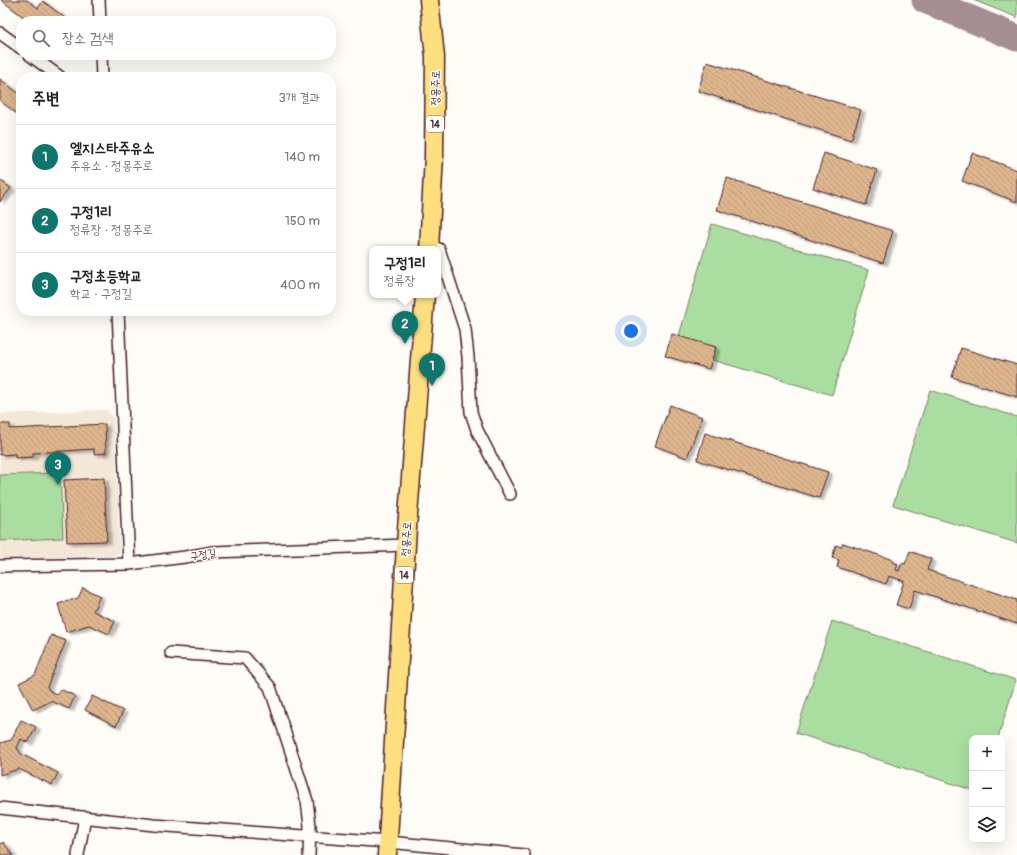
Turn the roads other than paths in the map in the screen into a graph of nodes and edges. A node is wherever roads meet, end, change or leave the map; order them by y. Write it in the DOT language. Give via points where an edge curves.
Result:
graph roads {
  1 [pos="99,0"];
  2 [pos="429,0"];
  3 [pos="100,16"];
  4 [pos="0,33"];
  5 [pos="16,44"];
  6 [pos="37,60"];
  7 [pos="101,60"];
  8 [pos="53,72"];
  9 [pos="102,72"];
  10 [pos="429,246"];
  11 [pos="441,255"];
  12 [pos="425,298"];
  13 [pos="118,316"];
  14 [pos="510,494"];
  15 [pos="406,545"];
  16 [pos="129,564"];
  17 [pos="0,566"];
  18 [pos="171,653"];
  19 [pos="0,808"];
  20 [pos="85,817"];
  21 [pos="309,836"];
  22 [pos="387,848"];
  23 [pos="78,855"];
  24 [pos="309,855"];
  25 [pos="524,855"];
  1 -- 3 [label="street"];
  2 -- 10 [label="main road, 정몽주로 / 14" via="436,56"];
  4 -- 5 [label="street"];
  6 -- 8 [label="street"];
  7 -- 9 [label="street"];
  11 -- 14 [label="street" via="465,329 471,412 477,430"];
  12 -- 15 [label="main road, 정몽주로 / 14"];
  13 -- 16 [label="street"];
  15 -- 16 [label="street, 구정길" via="213,552"];
  15 -- 22 [label="main road, 정몽주로 / 14"];
  16 -- 17 [label="street, 구정길"];
  18 -- 21 [label="street" via="245,658 270,687 306,801"];
  19 -- 20 [label="street"];
  20 -- 21 [label="street" via="154,825"];
  20 -- 23 [label="street"];
  21 -- 22 [label="street"];
  21 -- 24 [label="street"];
  22 -- 25 [label="street"];
}
